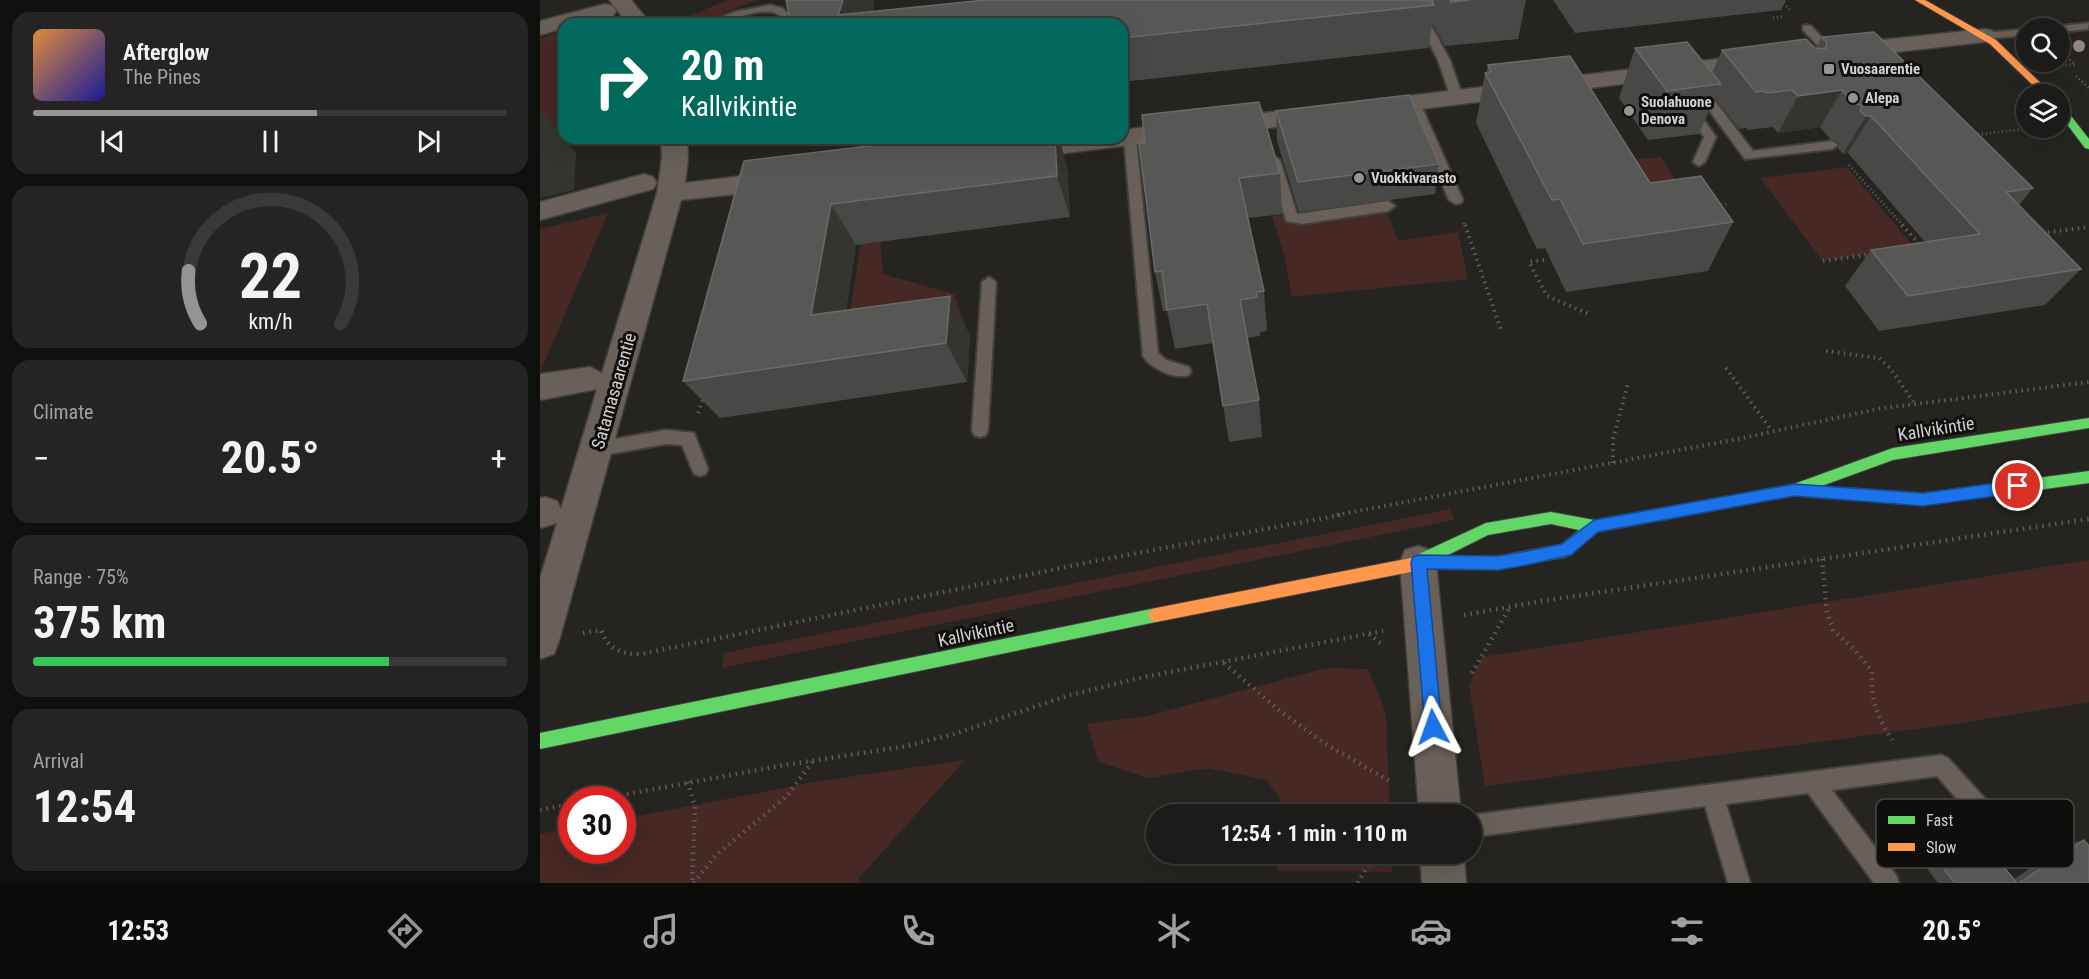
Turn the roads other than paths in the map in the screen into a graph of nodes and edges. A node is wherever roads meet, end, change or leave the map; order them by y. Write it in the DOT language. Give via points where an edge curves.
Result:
graph roads {
  1 [pos="1412,0"];
  2 [pos="1919,0"];
  3 [pos="612,5"];
  4 [pos="1966,10"];
  5 [pos="784,14"];
  6 [pos="571,18"];
  7 [pos="631,18"];
  8 [pos="725,18"];
  9 [pos="558,22"];
  10 [pos="2088,26"];
  11 [pos="540,28"];
  12 [pos="1807,28"];
  13 [pos="2070,28"];
  14 [pos="2016,33"];
  15 [pos="1984,36"];
  16 [pos="1831,53"];
  17 [pos="1674,76"];
  18 [pos="2037,84"];
  19 [pos="1457,98"];
  20 [pos="1682,98"];
  21 [pos="1414,103"];
  22 [pos="2070,122"];
  23 [pos="1267,135"];
  24 [pos="558,137"];
  25 [pos="1130,138"];
  26 [pos="540,141"];
  27 [pos="675,144"];
  28 [pos="1025,144"];
  29 [pos="1832,145"];
  30 [pos="2089,146"];
  31 [pos="1436,153"];
  32 [pos="989,155"];
  33 [pos="1419,156"];
  34 [pos="1699,162"];
  35 [pos="810,176"];
  36 [pos="657,188"];
  37 [pos="1456,200"];
  38 [pos="1388,207"];
  39 [pos="540,211"];
  40 [pos="989,282"];
  41 [pos="1183,371"];
  42 [pos="604,376"];
  43 [pos="540,387"];
  44 [pos="2089,423"];
  45 [pos="980,430"];
  46 [pos="598,449"];
  47 [pos="700,469"];
  48 [pos="2089,477"];
  49 [pos="1794,490"];
  50 [pos="1594,526"];
  51 [pos="1418,562"];
  52 [pos="540,641"];
  53 [pos="540,741"];
  54 [pos="1812,781"];
  55 [pos="1712,794"];
  56 [pos="1971,799"];
  57 [pos="1439,804"];
  58 [pos="1482,825"];
  59 [pos="1443,864"];
  60 [pos="1876,867"];
  61 [pos="1877,868"];
  62 [pos="1444,883"];
  63 [pos="1739,883"];
  64 [pos="1888,883"];
  1 -- 19 [label="lane" via="1444,60"];
  2 -- 15 [label="main road"];
  3 -- 6 [label="street"];
  3 -- 7 [label="street"];
  4 -- 15 [label="main road"];
  5 -- 8 [label="lane" via="776,2 759,4"];
  9 -- 11 [label="street"];
  10 -- 13 [label="lane"];
  12 -- 16 [label="lane"];
  14 -- 15 [label="lane"];
  15 -- 16 [label="street"];
  15 -- 18 [label="main road"];
  16 -- 17 [label="street"];
  17 -- 19 [label="street"];
  17 -- 29 [label="lane" via="1750,156"];
  19 -- 21 [label="street"];
  20 -- 34 [label="lane" via="1710,137"];
  21 -- 23 [label="street"];
  21 -- 31 [label="lane"];
  22 -- 30 [label="main road"];
  23 -- 25 [label="street"];
  23 -- 38 [label="lane" via="1291,218"];
  24 -- 26 [label="street"];
  25 -- 41 [label="lane" via="1150,356"];
  27 -- 36 [label="street, Satamasaarentie" via="675,158"];
  28 -- 32 [label="street"];
  31 -- 33 [label="lane"];
  31 -- 37 [label="lane"];
  35 -- 36 [label="street"];
  36 -- 39 [label="street"];
  36 -- 42 [label="street, Satamasaarentie"];
  40 -- 45 [label="lane"];
  42 -- 43 [label="street"];
  42 -- 46 [label="street, Satamasaarentie"];
  44 -- 49 [label="main road, Kallvikintie" via="1893,454"];
  46 -- 47 [label="lane" via="666,436 688,438"];
  46 -- 52 [label="street, Satamasaarentie"];
  48 -- 49 [label="main road, Kallvikintie" via="1923,500"];
  49 -- 50 [label="main road, Kallvikintie"];
  50 -- 51 [label="main road, Kallvikintie" via="1551,518 1486,529"];
  50 -- 51 [label="main road, Kallvikintie" via="1566,550 1498,563"];
  51 -- 53 [label="main road, Kallvikintie"];
  51 -- 57 [label="street"];
  54 -- 55 [label="lane"];
  54 -- 56 [label="lane" via="1941,765"];
  54 -- 60 [label="lane"];
  55 -- 58 [label="lane"];
  55 -- 63 [label="lane"];
  59 -- 62 [label="street"];
  61 -- 64 [label="lane"];
}
